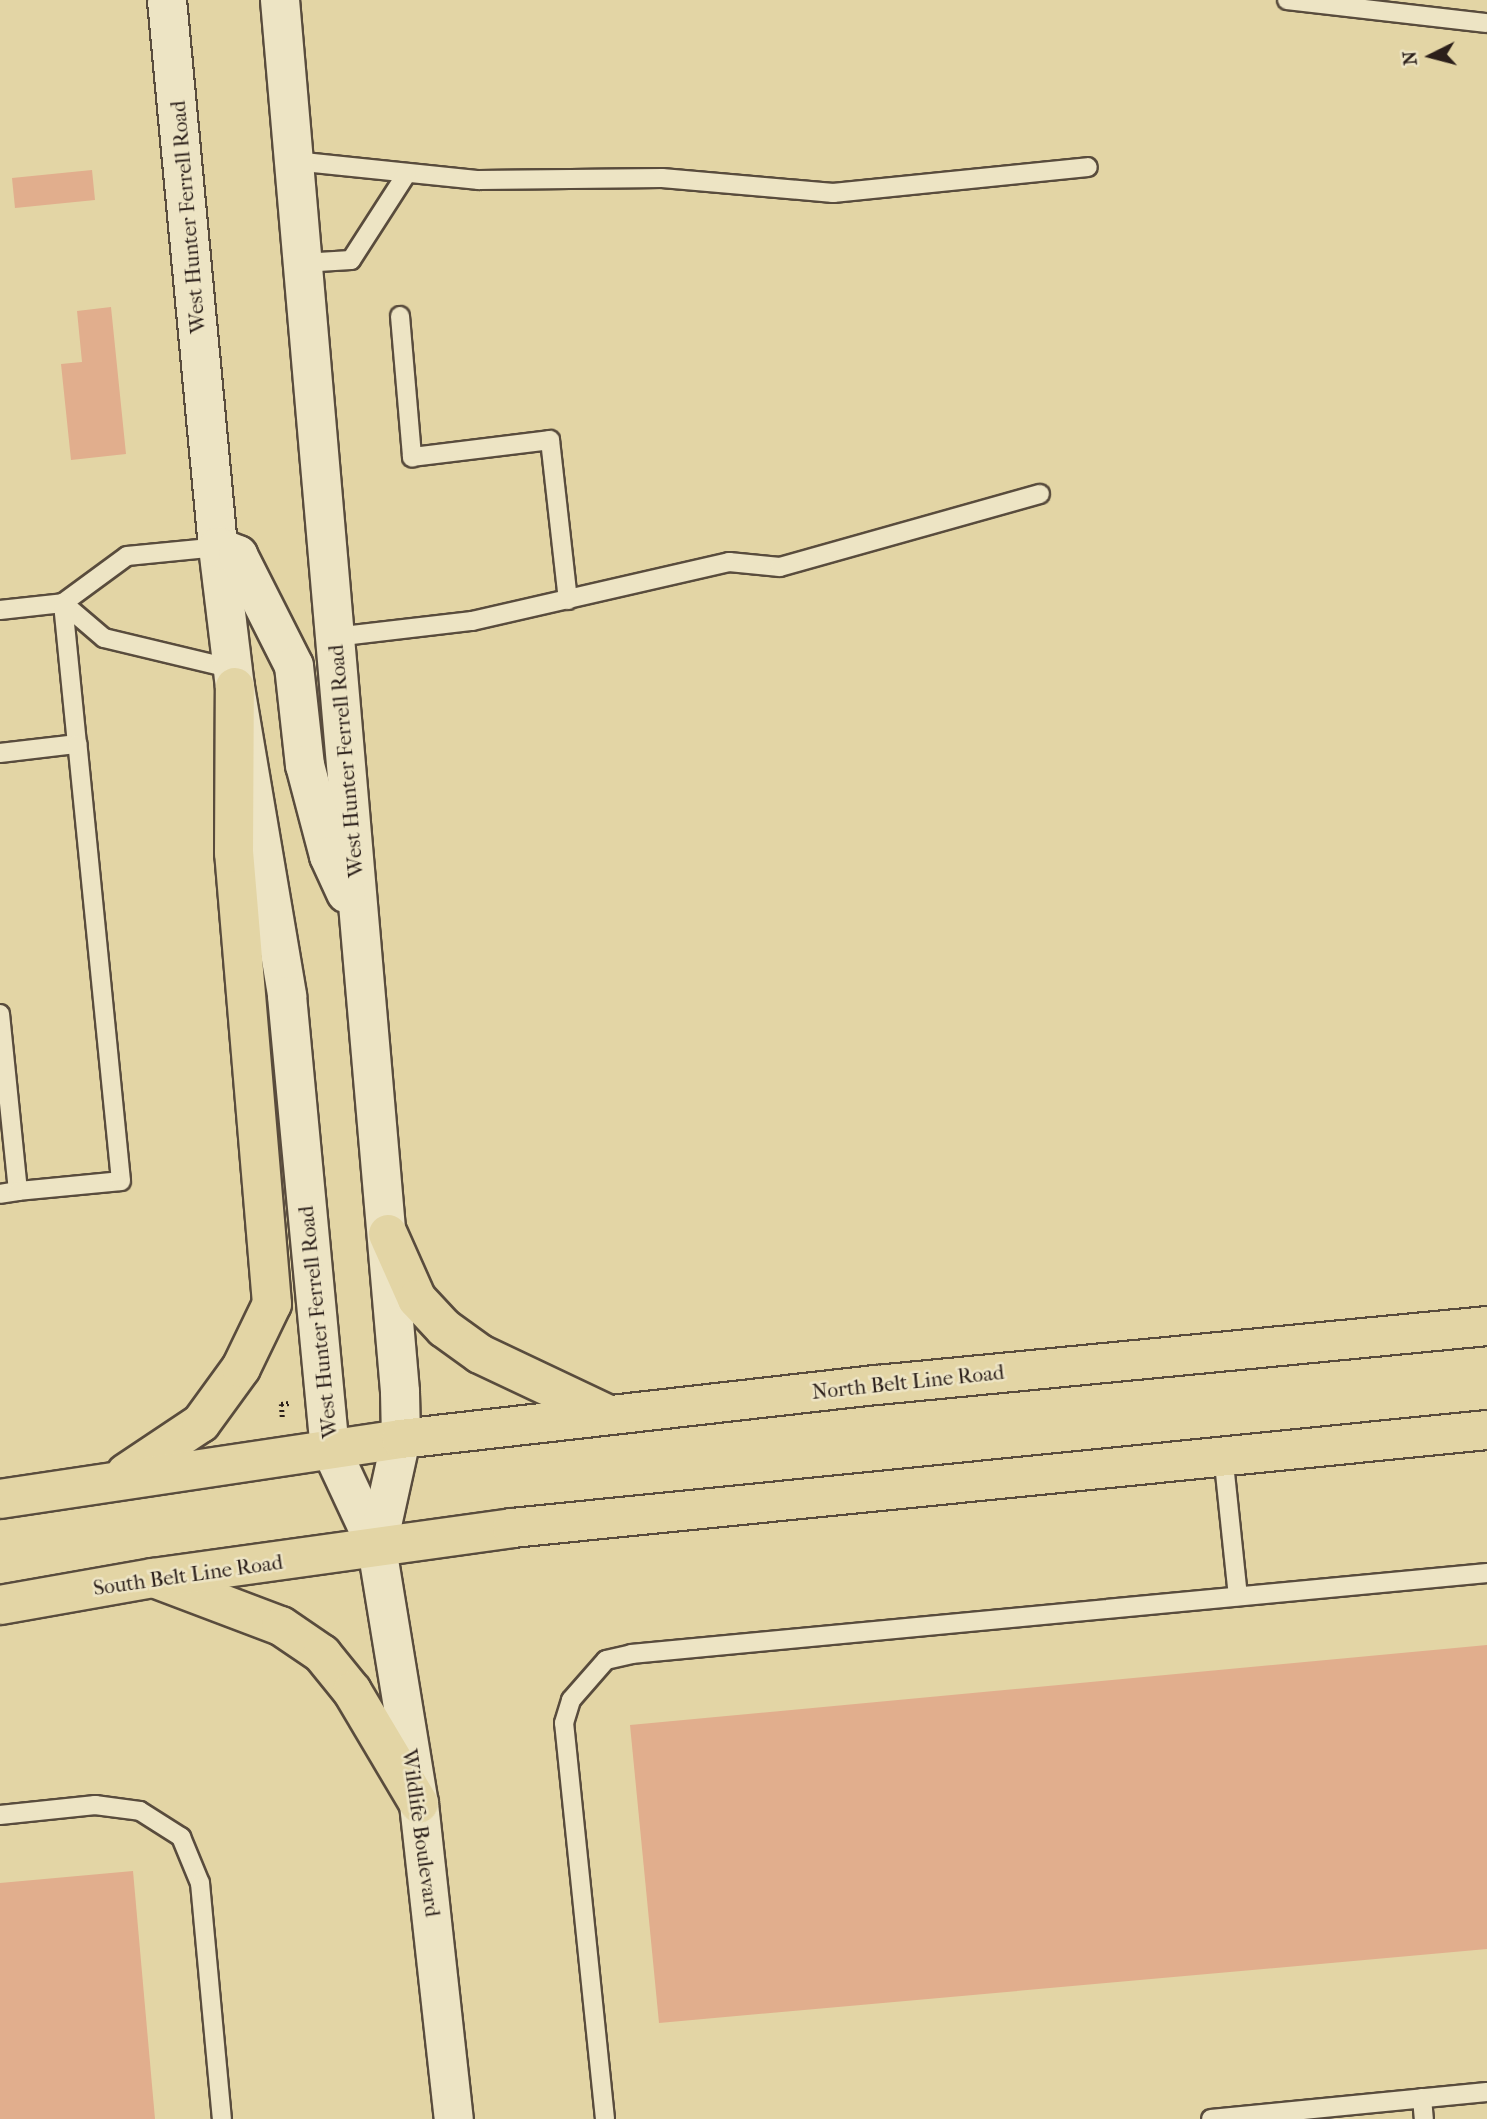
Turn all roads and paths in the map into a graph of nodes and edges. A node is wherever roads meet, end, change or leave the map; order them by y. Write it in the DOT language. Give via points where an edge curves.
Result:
graph roads {
  1 [pos="167,0"];
  2 [pos="280,0"];
  3 [pos="1287,0"];
  4 [pos="1487,23"];
  5 [pos="294,161"];
  6 [pos="1088,167"];
  7 [pos="407,173"];
  8 [pos="302,263"];
  9 [pos="400,316"];
  10 [pos="1040,494"];
  11 [pos="218,547"];
  12 [pos="568,600"];
  13 [pos="63,603"];
  14 [pos="0,610"];
  15 [pos="335,637"];
  16 [pos="234,678"];
  17 [pos="77,744"];
  18 [pos="0,753"];
  19 [pos="360,928"];
  20 [pos="0,1014"];
  21 [pos="18,1191"];
  22 [pos="0,1194"];
  23 [pos="388,1234"];
  24 [pos="1487,1326"];
  25 [pos="281,1404"];
  26 [pos="609,1415"];
  27 [pos="282,1417"];
  28 [pos="1487,1430"];
  29 [pos="401,1439"];
  30 [pos="330,1447"];
  31 [pos="1223,1454"];
  32 [pos="114,1480"];
  33 [pos="0,1499"];
  34 [pos="377,1548"];
  35 [pos="1487,1573"];
  36 [pos="153,1578"];
  37 [pos="1238,1596"];
  38 [pos="0,1605"];
  39 [pos="419,1804"];
  40 [pos="0,1815"];
  41 [pos="1487,2092"];
  42 [pos="1422,2098"];
  43 [pos="222,2119"];
  44 [pos="454,2119"];
  45 [pos="605,2119"];
  46 [pos="1211,2119"];
  47 [pos="1424,2119"];
  1 -- 11 [label="main road, West Hunter Ferrell Road"];
  2 -- 5 [label="main road, West Hunter Ferrell Road"];
  3 -- 4 [label="lane"];
  5 -- 7 [label="lane"];
  5 -- 8 [label="main road, West Hunter Ferrell Road"];
  6 -- 7 [label="lane" via="833,193 662,178 479,180"];
  7 -- 8 [label="lane" via="351,260"];
  8 -- 15 [label="main road, West Hunter Ferrell Road"];
  9 -- 12 [label="lane" via="412,457 550,440"];
  10 -- 12 [label="lane" via="780,567 729,562"];
  11 -- 13 [label="lane" via="127,556"];
  11 -- 16 [label="main road, West Hunter Ferrell Road"];
  11 -- 19 [label="main road" via="238,555 294,666 305,765 329,856"];
  12 -- 15 [label="lane" via="472,621"];
  13 -- 14 [label="lane"];
  13 -- 16 [label="lane" via="103,638"];
  13 -- 17 [label="lane"];
  15 -- 19 [label="main road, West Hunter Ferrell Road"];
  16 -- 30 [label="main road, West Hunter Ferrell Road" via="287,996"];
  16 -- 32 [label="main road" via="234,853 272,1304 242,1368 201,1423"];
  17 -- 18 [label="lane"];
  17 -- 21 [label="lane" via="121,1181"];
  19 -- 23 [label="main road, West Hunter Ferrell Road"];
  20 -- 21 [label="lane"];
  21 -- 22 [label="lane"];
  23 -- 26 [label="main road" via="417,1300 444,1328 480,1354"];
  23 -- 29 [label="main road, West Hunter Ferrell Road"];
  24 -- 26 [label="main road, North Belt Line Road"];
  25 -- 27 [label="path"];
  26 -- 29 [label="main road, North Belt Line Road"];
  28 -- 31 [label="main road"];
  29 -- 30 [label="main road, North Belt Line Road"];
  29 -- 34 [label="main road, West Hunter Ferrell Road"];
  30 -- 32 [label="main road"];
  30 -- 34 [label="main road, West Hunter Ferrell Road"];
  31 -- 34 [label="main road" via="512,1528"];
  31 -- 37 [label="lane"];
  32 -- 33 [label="main road"];
  34 -- 36 [label="main road, South Belt Line Road"];
  34 -- 39 [label="main road, Wildlife Boulevard"];
  35 -- 37 [label="lane"];
  36 -- 38 [label="main road, South Belt Line Road"];
  36 -- 39 [label="main road" via="281,1626 322,1654 352,1690"];
  37 -- 45 [label="lane" via="606,1660 571,1700 564,1723"];
  39 -- 44 [label="main road, Wildlife Boulevard"];
  40 -- 43 [label="lane" via="94,1805 140,1811 181,1837 200,1883"];
  41 -- 42 [label="lane"];
  42 -- 46 [label="lane"];
  42 -- 47 [label="lane"];
}
